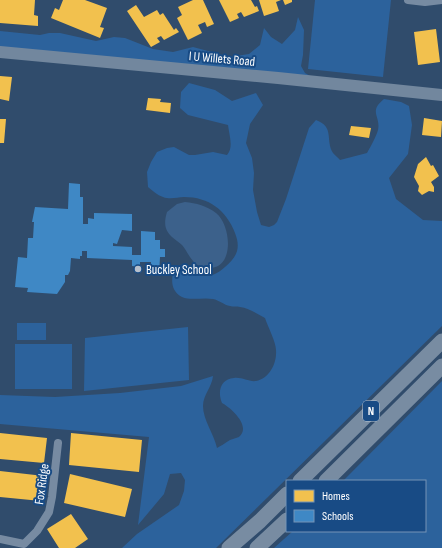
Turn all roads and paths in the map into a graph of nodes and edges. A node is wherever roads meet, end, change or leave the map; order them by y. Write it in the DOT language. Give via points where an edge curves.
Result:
graph roads {
  1 [pos="408,0"];
  2 [pos="442,0"];
  3 [pos="0,52"];
  4 [pos="442,95"];
  5 [pos="442,341"];
  6 [pos="442,366"];
  7 [pos="58,443"];
  8 [pos="301,480"];
  9 [pos="327,480"];
  10 [pos="286,495"];
  11 [pos="286,521"];
  12 [pos="0,539"];
  13 [pos="229,548"];
  14 [pos="256,548"];
  1 -- 2 [label="street"];
  3 -- 4 [label="street, I U Willets Road"];
  5 -- 8 [label="highway, N"];
  6 -- 9 [label="highway, N"];
  7 -- 12 [label="street, Fox Ridge" via="49,512 37,531 24,544"];
  10 -- 13 [label="highway"];
  11 -- 14 [label="highway"];
}
